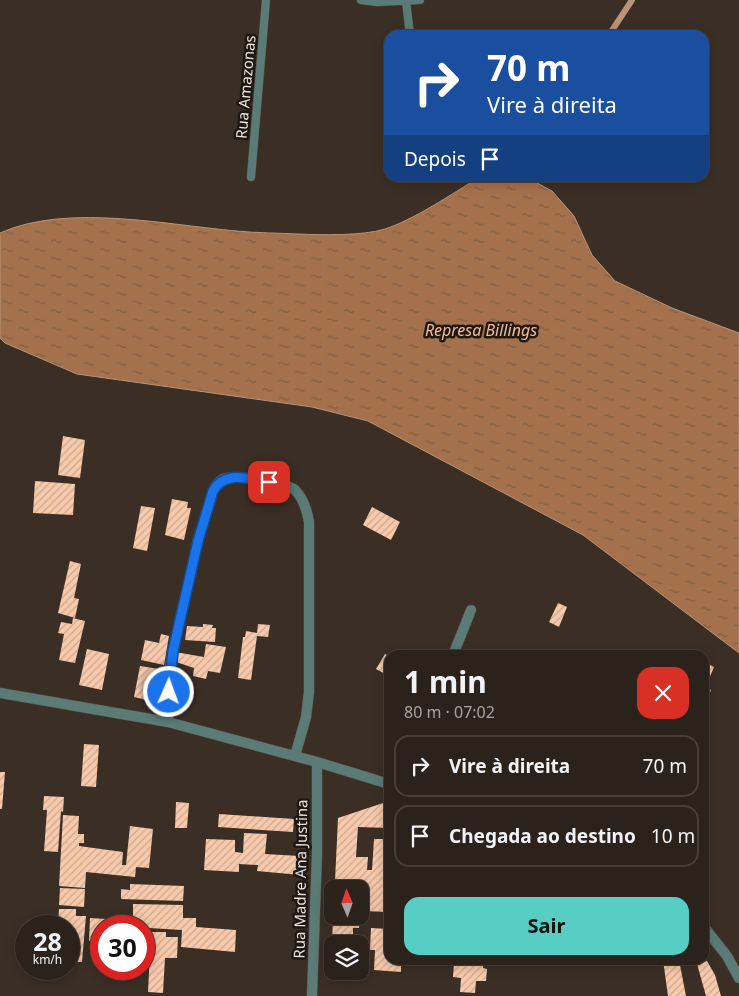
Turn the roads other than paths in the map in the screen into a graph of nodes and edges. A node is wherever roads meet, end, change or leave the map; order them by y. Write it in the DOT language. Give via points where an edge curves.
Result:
graph roads {
  1 [pos="266,0"];
  2 [pos="361,0"];
  3 [pos="420,0"];
  4 [pos="377,1"];
  5 [pos="406,1"];
  6 [pos="409,30"];
  7 [pos="252,176"];
  8 [pos="471,610"];
  9 [pos="455,650"];
  10 [pos="0,693"];
  11 [pos="168,722"];
  12 [pos="295,756"];
  13 [pos="317,762"];
  14 [pos="384,782"];
  15 [pos="709,933"];
  16 [pos="739,978"];
  17 [pos="312,996"];
  1 -- 7 [label="lane, Rua Amazonas"];
  2 -- 4 [label="lane"];
  3 -- 5 [label="lane"];
  4 -- 5 [label="lane"];
  5 -- 6 [label="lane"];
  8 -- 9 [label="street"];
  10 -- 11 [label="street"];
  11 -- 12 [label="street"];
  11 -- 12 [label="street" via="170,665 198,541 213,491 217,484 229,477 284,485 294,489 302,500 309,522 309,692"];
  12 -- 13 [label="street"];
  13 -- 14 [label="street"];
  13 -- 17 [label="street, Rua Madre Ana Justina"];
  15 -- 16 [label="street"];
}
